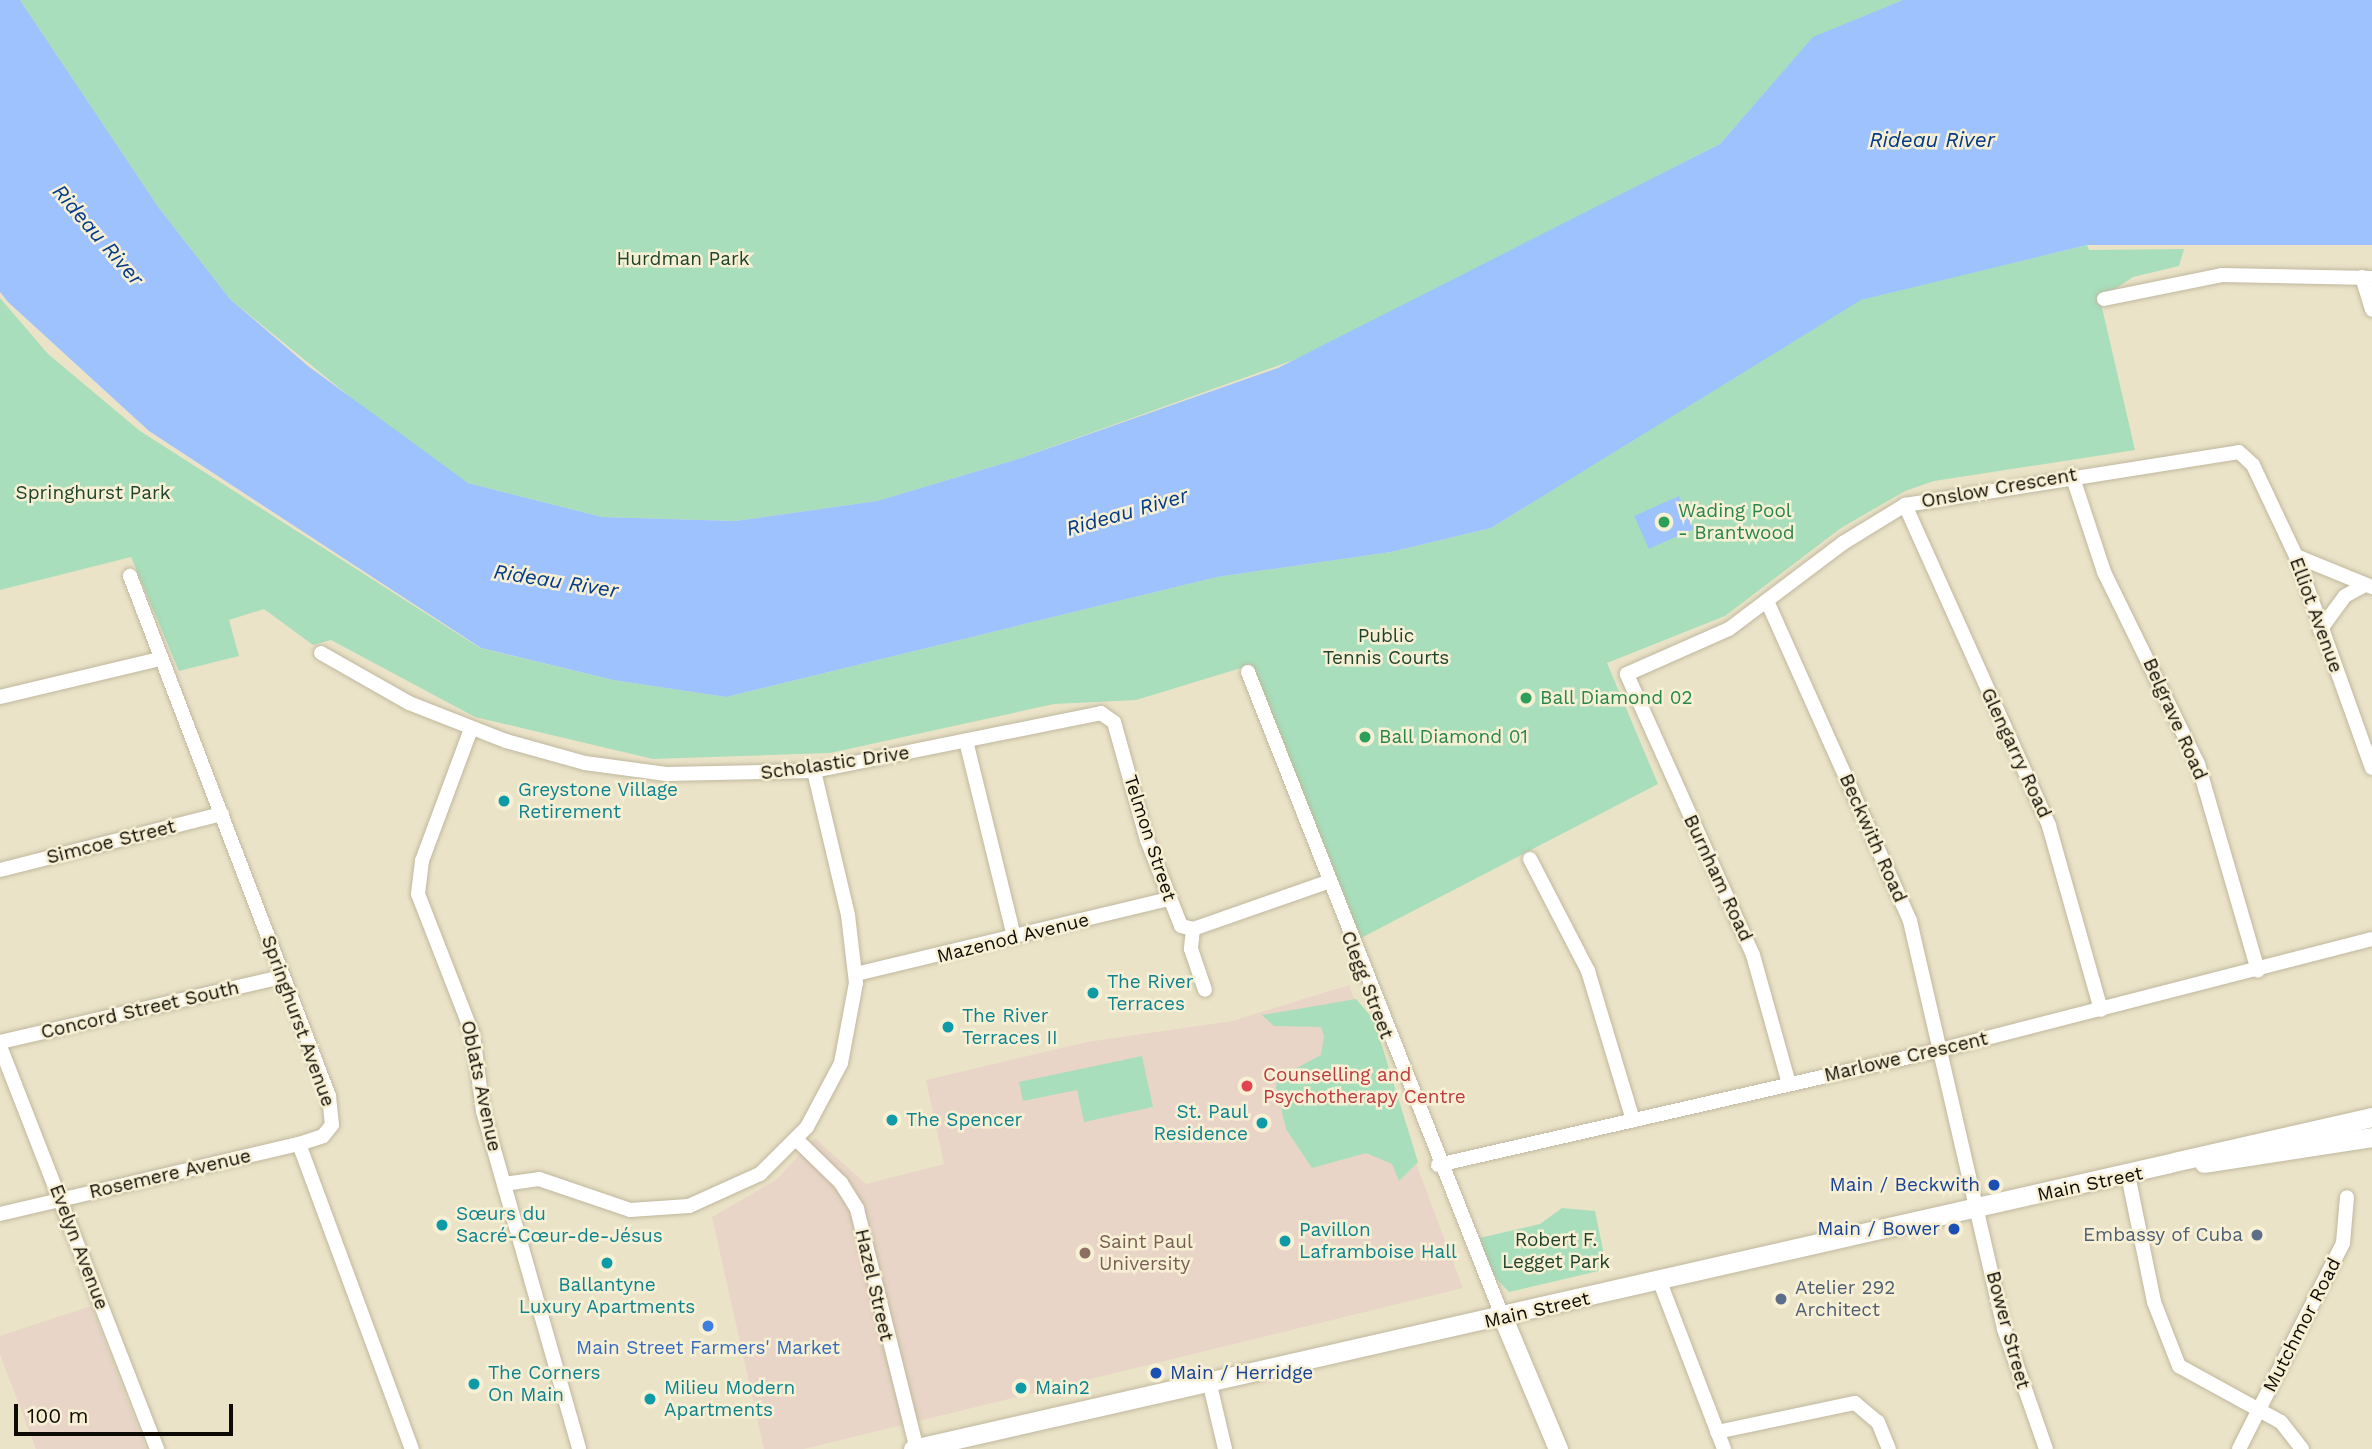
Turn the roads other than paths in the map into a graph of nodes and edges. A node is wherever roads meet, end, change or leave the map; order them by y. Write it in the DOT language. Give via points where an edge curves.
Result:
graph roads {
  1 [pos="2367,278"];
  2 [pos="2104,299"];
  3 [pos="2372,310"];
  4 [pos="2253,465"];
  5 [pos="2072,475"];
  6 [pos="1905,505"];
  7 [pos="2296,556"];
  8 [pos="130,576"];
  9 [pos="2368,586"];
  10 [pos="1767,601"];
  11 [pos="2320,630"];
  12 [pos="320,653"];
  13 [pos="159,659"];
  14 [pos="1248,672"];
  15 [pos="1627,679"];
  16 [pos="0,697"];
  17 [pos="1114,722"];
  18 [pos="471,729"];
  19 [pos="966,741"];
  20 [pos="2372,768"];
  21 [pos="814,771"];
  22 [pos="222,814"];
  23 [pos="1530,859"];
  24 [pos="0,870"];
  25 [pos="1327,882"];
  26 [pos="1169,899"];
  27 [pos="1193,929"];
  28 [pos="1014,937"];
  29 [pos="2372,939"];
  30 [pos="2258,970"];
  31 [pos="856,974"];
  32 [pos="281,977"];
  33 [pos="1205,990"];
  34 [pos="2101,1010"];
  35 [pos="0,1044"];
  36 [pos="1940,1051"];
  37 [pos="1789,1084"];
  38 [pos="2372,1117"];
  39 [pos="1633,1121"];
  40 [pos="2372,1137"];
  41 [pos="797,1140"];
  42 [pos="299,1144"];
  43 [pos="1437,1166"];
  44 [pos="2161,1168"];
  45 [pos="2127,1175"];
  46 [pos="504,1184"];
  47 [pos="2347,1197"];
  48 [pos="61,1199"];
  49 [pos="1978,1208"];
  50 [pos="0,1214"];
  51 [pos="1660,1282"];
  52 [pos="1503,1318"];
  53 [pos="1210,1385"];
  54 [pos="2258,1413"];
  55 [pos="1717,1432"];
  56 [pos="157,1449"];
  57 [pos="412,1449"];
  58 [pos="579,1449"];
  59 [pos="915,1449"];
  60 [pos="1225,1449"];
  61 [pos="1558,1449"];
  62 [pos="1724,1449"];
  63 [pos="1889,1449"];
  64 [pos="2046,1449"];
  65 [pos="2239,1449"];
  66 [pos="2302,1449"];
  1 -- 2 [label="street" via="2222,275"];
  1 -- 3 [label="street"];
  4 -- 5 [label="street, Onslow Crescent" via="2239,452 2223,452"];
  4 -- 7 [label="street, Elliot Avenue"];
  5 -- 6 [label="street, Onslow Crescent"];
  5 -- 30 [label="street, Belgrave Road" via="2104,572 2198,764"];
  6 -- 10 [label="street, Onslow Crescent" via="1843,542"];
  6 -- 34 [label="street, Glengarry Road" via="2049,826"];
  7 -- 9 [label="street"];
  7 -- 11 [label="street, Elliot Avenue"];
  8 -- 13 [label="street, Springhurst Avenue"];
  9 -- 11 [label="street" via="2345,596"];
  10 -- 15 [label="street, Onslow Crescent" via="1730,629 1633,666"];
  10 -- 36 [label="street, Beckwith Road" via="1890,867"];
  11 -- 20 [label="street, Elliot Avenue"];
  12 -- 18 [label="street, Scholastic Drive"];
  13 -- 16 [label="street"];
  13 -- 22 [label="street, Springhurst Avenue"];
  14 -- 25 [label="street, Clegg Street"];
  15 -- 37 [label="street, Burnham Road" via="1753,954"];
  17 -- 19 [label="street, Scholastic Drive" via="1086,713"];
  17 -- 26 [label="street, Telmon Street"];
  18 -- 21 [label="street, Scholastic Drive" via="560,757 637,771"];
  18 -- 46 [label="street, Oblats Avenue" via="422,861 418,894 473,1035 483,1111"];
  19 -- 21 [label="street, Scholastic Drive"];
  19 -- 28 [label="street"];
  21 -- 31 [label="street"];
  22 -- 24 [label="street, Simcoe Street"];
  22 -- 32 [label="street, Springhurst Avenue"];
  23 -- 39 [label="street" via="1588,971"];
  25 -- 27 [label="street"];
  25 -- 43 [label="street, Clegg Street"];
  26 -- 27 [label="street, Telmon Street" via="1181,926"];
  26 -- 28 [label="street, Mazenod Avenue"];
  27 -- 33 [label="street" via="1191,949"];
  28 -- 31 [label="street, Mazenod Avenue"];
  29 -- 30 [label="street, Marlowe Crescent"];
  30 -- 34 [label="street, Marlowe Crescent"];
  31 -- 41 [label="street" via="841,1063"];
  32 -- 35 [label="street, Concord Street South"];
  32 -- 42 [label="street, Springhurst Avenue" via="333,1109 323,1136"];
  34 -- 36 [label="street, Marlowe Crescent"];
  35 -- 48 [label="street, Evelyn Avenue"];
  36 -- 37 [label="street, Marlowe Crescent"];
  36 -- 49 [label="street, Beckwith Road"];
  37 -- 39 [label="street, Marlowe Crescent"];
  38 -- 44 [label="main road, Main Street"];
  39 -- 43 [label="street, Marlowe Crescent"];
  40 -- 44 [label="main road, Main Street"];
  41 -- 46 [label="street" via="760,1174 679,1208 630,1210 551,1182"];
  41 -- 59 [label="street, Hazel Street" via="841,1183 857,1209"];
  42 -- 48 [label="street, Rosemere Avenue"];
  42 -- 57 [label="street"];
  43 -- 52 [label="street, Clegg Street"];
  44 -- 45 [label="main road, Main Street"];
  45 -- 49 [label="main road, Main Street"];
  45 -- 54 [label="street" via="2154,1302 2179,1366"];
  46 -- 58 [label="street, Oblats Avenue"];
  47 -- 54 [label="street, Mutchmor Road" via="2343,1243"];
  48 -- 50 [label="street, Rosemere Avenue"];
  48 -- 56 [label="street, Evelyn Avenue"];
  49 -- 51 [label="main road, Main Street"];
  49 -- 64 [label="street, Bower Street" via="2004,1329"];
  51 -- 52 [label="main road, Main Street"];
  51 -- 55 [label="street"];
  52 -- 53 [label="main road, Main Street"];
  52 -- 61 [label="main road, Clegg Street"];
  53 -- 59 [label="main road, Main Street"];
  53 -- 60 [label="street"];
  54 -- 65 [label="street, Mutchmor Road"];
  54 -- 66 [label="street" via="2281,1422"];
  55 -- 62 [label="street"];
  55 -- 63 [label="street" via="1855,1403 1878,1422"];
}
